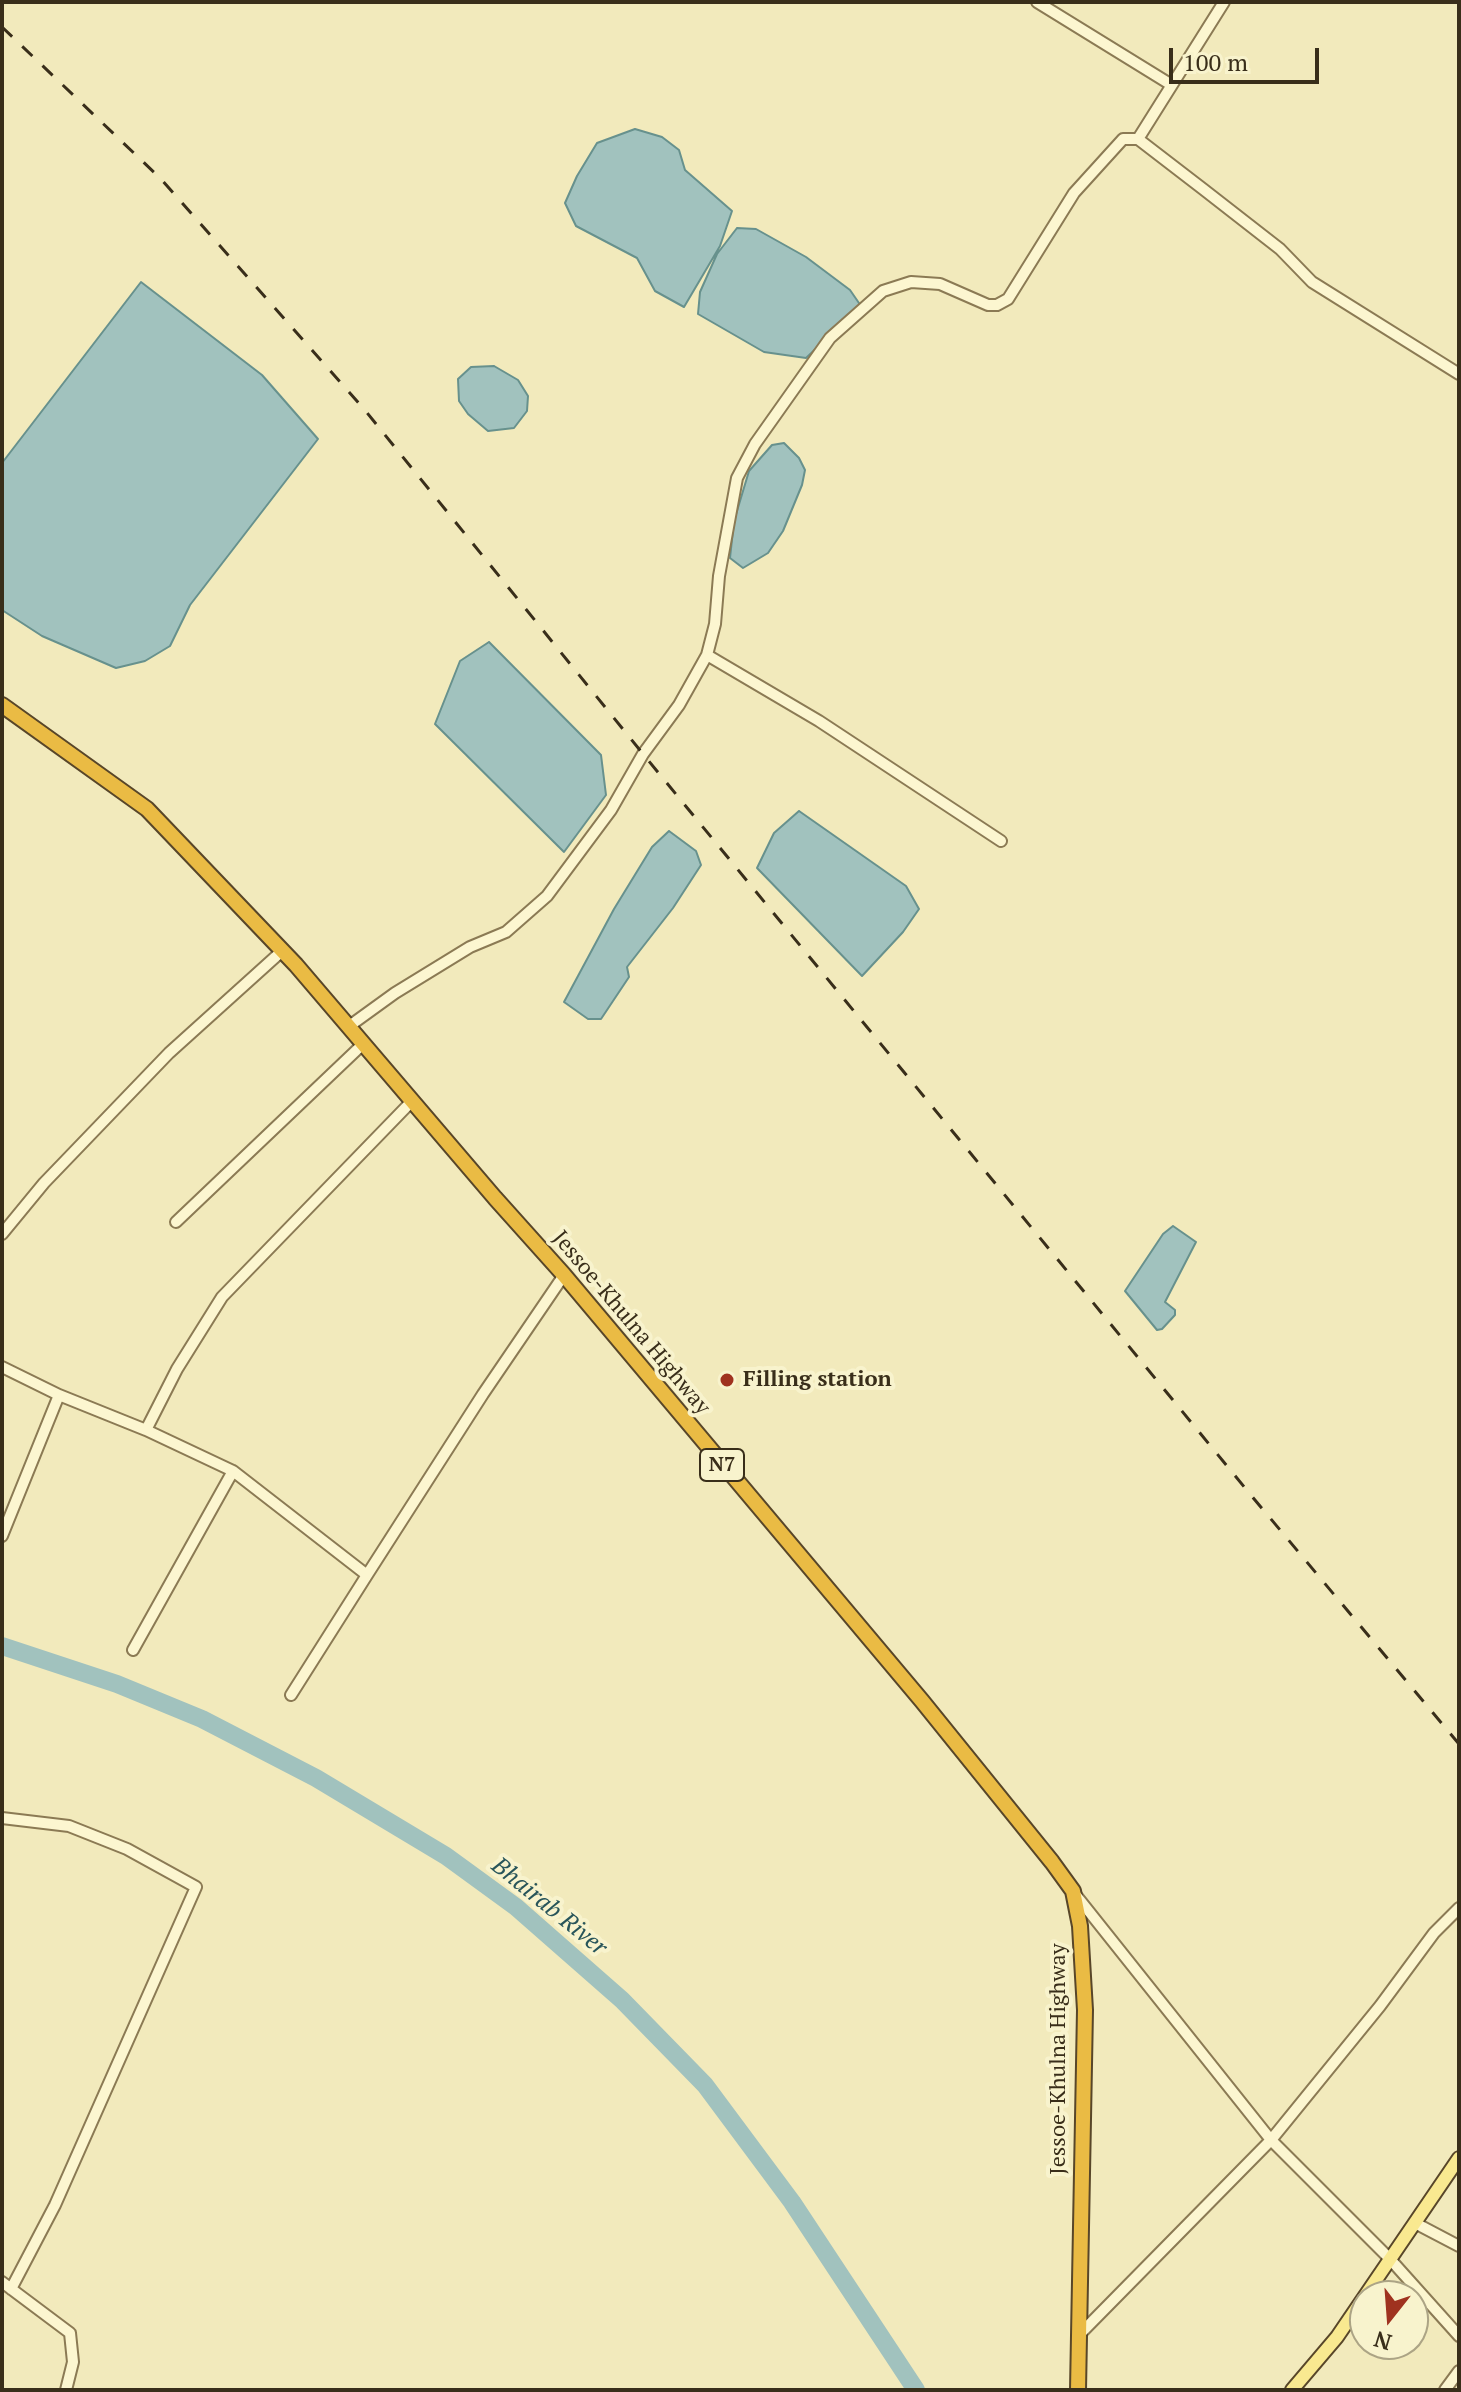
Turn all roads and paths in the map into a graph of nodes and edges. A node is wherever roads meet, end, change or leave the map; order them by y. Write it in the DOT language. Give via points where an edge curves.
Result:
graph roads {
  1 [pos="1037,2"];
  2 [pos="1224,2"];
  3 [pos="1170,84"];
  4 [pos="1138,139"];
  5 [pos="1459,374"];
  6 [pos="707,655"];
  7 [pos="2,705"];
  8 [pos="1001,841"];
  9 [pos="282,951"];
  10 [pos="348,1027"];
  11 [pos="363,1044"];
  12 [pos="413,1100"];
  13 [pos="176,1222"];
  14 [pos="2,1234"];
  15 [pos="564,1275"];
  16 [pos="2,1367"];
  17 [pos="59,1395"];
  18 [pos="146,1430"];
  19 [pos="233,1471"];
  20 [pos="2,1536"];
  21 [pos="367,1575"];
  22 [pos="133,1650"];
  23 [pos="291,1695"];
  24 [pos="2,1818"];
  25 [pos="1073,1891"];
  26 [pos="1459,1908"];
  27 [pos="1271,2140"];
  28 [pos="1459,2158"];
  29 [pos="1415,2223"];
  30 [pos="1459,2246"];
  31 [pos="1390,2259"];
  32 [pos="7,2286"];
  33 [pos="1077,2336"];
  34 [pos="1459,2336"];
  35 [pos="1459,2371"];
  36 [pos="66,2390"];
  37 [pos="1078,2390"];
  38 [pos="1292,2390"];
  39 [pos="1445,2390"];
  1 -- 3 [label="street"];
  2 -- 3 [label="street"];
  3 -- 4 [label="street"];
  4 -- 5 [label="street" via="1280,249 1312,282"];
  4 -- 6 [label="street" via="1123,139 1074,193 1008,299 988,305 940,284 911,282 883,291 830,338 737,478"];
  6 -- 8 [label="street" via="819,721"];
  6 -- 10 [label="street" via="611,810 547,896 506,932 470,947"];
  7 -- 9 [label="highway, Jessoe-Khulna Highway / N7" via="147,809"];
  9 -- 10 [label="highway, Jessoe-Khulna Highway / N7"];
  9 -- 14 [label="street" via="169,1053"];
  10 -- 11 [label="highway, Jessoe-Khulna Highway / N7"];
  11 -- 12 [label="highway, Jessoe-Khulna Highway / N7"];
  11 -- 13 [label="street"];
  12 -- 15 [label="highway, Jessoe-Khulna Highway / N7"];
  12 -- 18 [label="street" via="222,1297"];
  15 -- 21 [label="street"];
  15 -- 25 [label="highway, Jessoe-Khulna Highway / N7" via="922,1701"];
  16 -- 17 [label="street"];
  17 -- 18 [label="street"];
  17 -- 20 [label="street"];
  18 -- 19 [label="street"];
  19 -- 21 [label="street"];
  19 -- 22 [label="street"];
  21 -- 23 [label="street"];
  24 -- 32 [label="street" via="69,1826 127,1849 196,1887 55,2205"];
  25 -- 27 [label="street"];
  25 -- 33 [label="highway, Jessoe-Khulna Highway / N7" via="1085,2010"];
  26 -- 27 [label="street"];
  27 -- 31 [label="street"];
  27 -- 33 [label="street"];
  28 -- 29 [label="main road"];
  29 -- 30 [label="street"];
  29 -- 31 [label="main road"];
  31 -- 34 [label="street"];
  31 -- 38 [label="main road" via="1337,2337"];
  32 -- 36 [label="street" via="70,2333 73,2362"];
  33 -- 37 [label="highway, Jessoe-Khulna Highway / N7"];
  35 -- 39 [label="street"];
}
